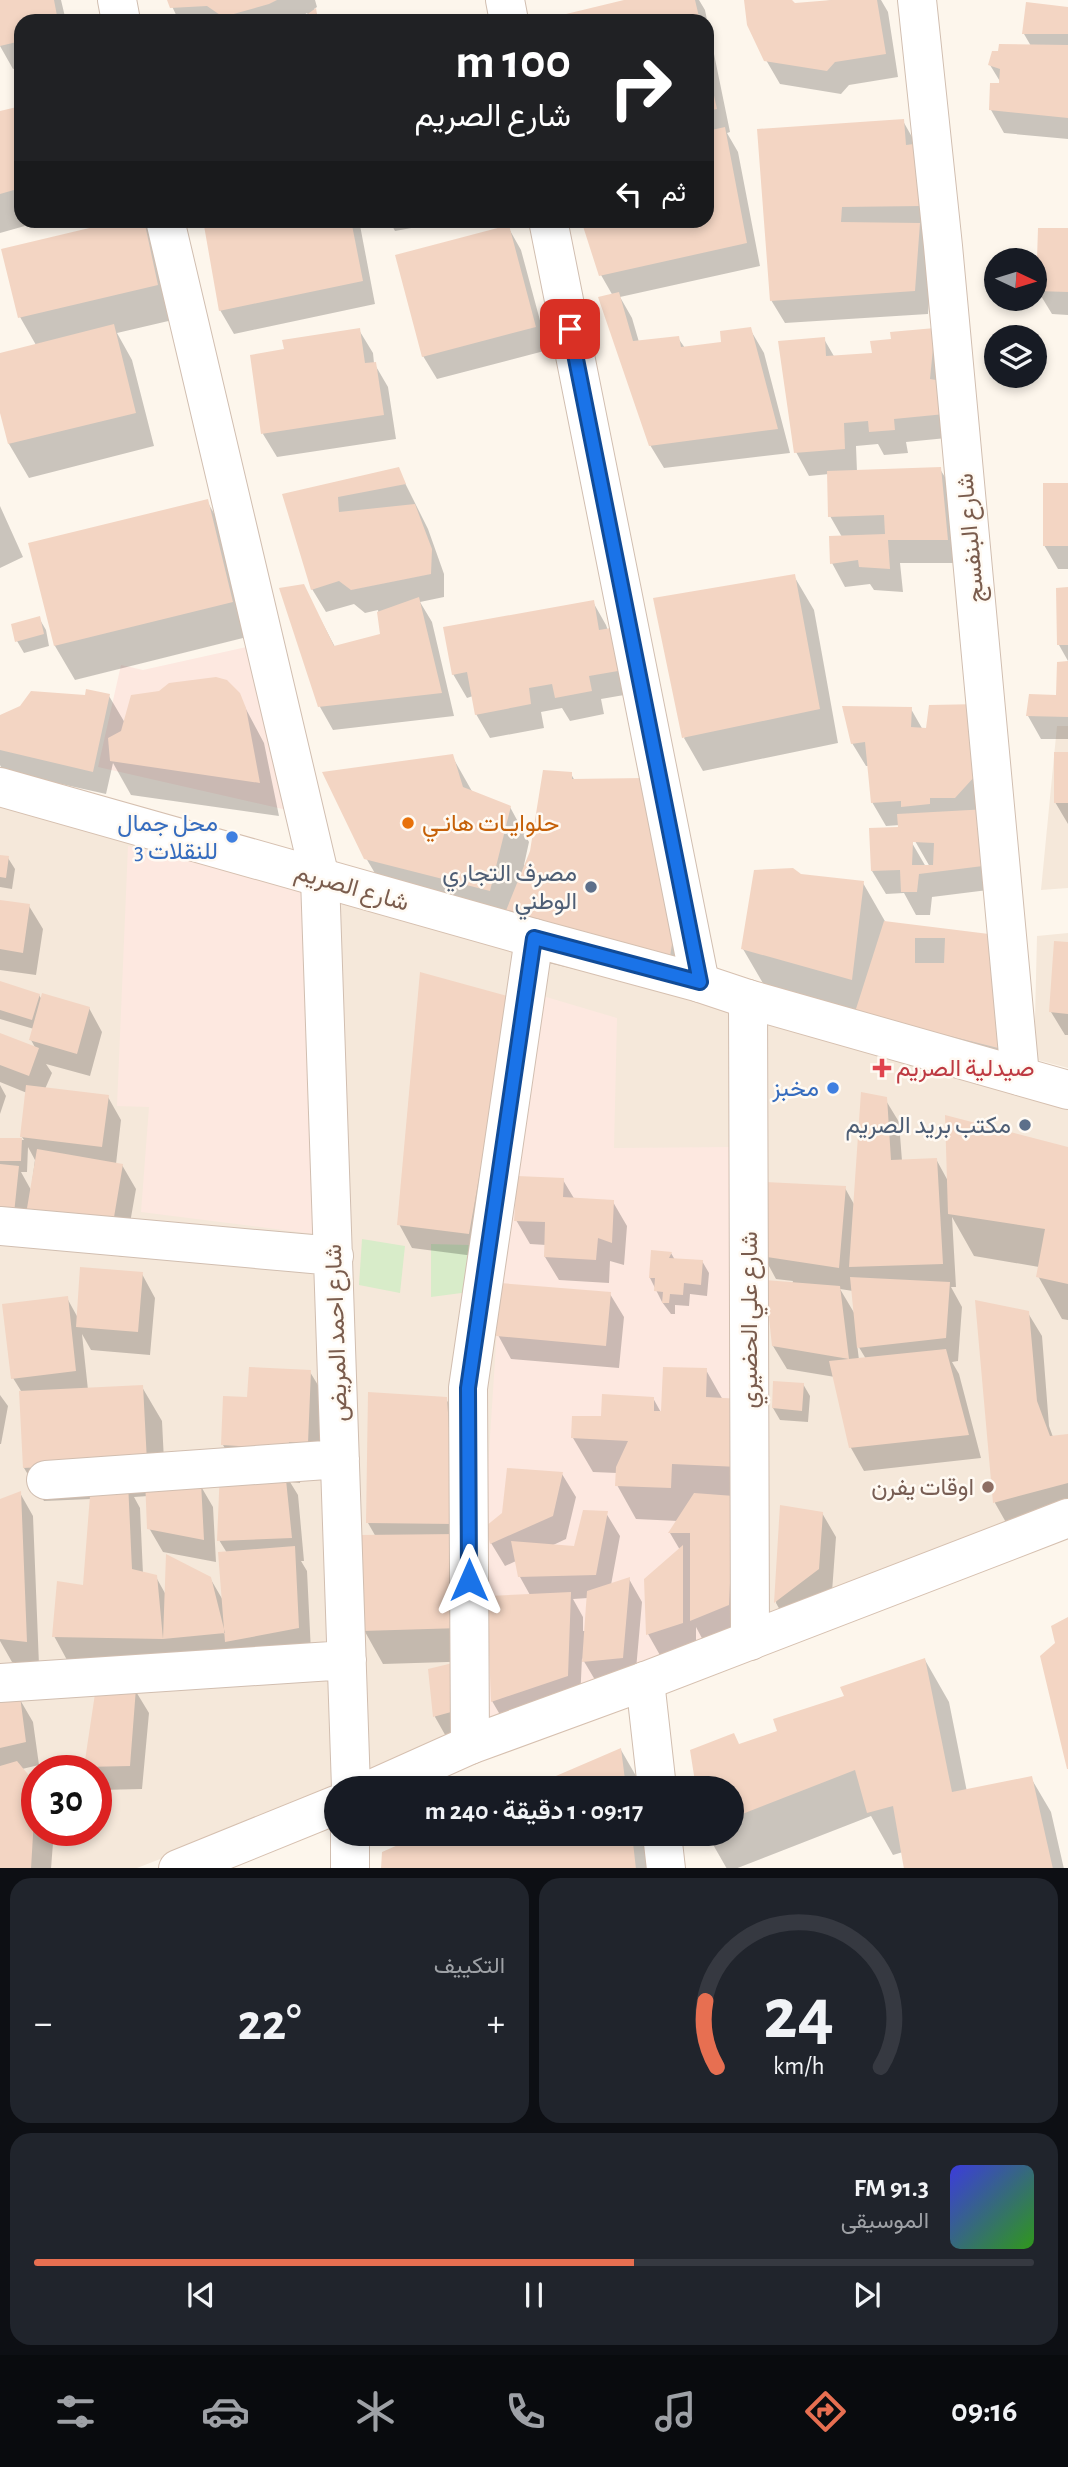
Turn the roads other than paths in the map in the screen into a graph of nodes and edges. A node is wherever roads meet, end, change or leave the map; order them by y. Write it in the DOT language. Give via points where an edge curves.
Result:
graph roads {
  1 [pos="917,0"];
  2 [pos="167,228"];
  3 [pos="550,228"];
  4 [pos="0,787"];
  5 [pos="320,878"];
  6 [pos="534,938"];
  7 [pos="700,982"];
  8 [pos="748,999"];
  9 [pos="1020,1076"];
  10 [pos="1068,1090"];
  11 [pos="0,1226"];
  12 [pos="334,1256"];
  13 [pos="340,1459"];
  14 [pos="46,1480"];
  15 [pos="1068,1518"];
  16 [pos="750,1641"];
  17 [pos="347,1660"];
  18 [pos="645,1681"];
  19 [pos="0,1682"];
  20 [pos="470,1745"];
  21 [pos="351,1776"];
  22 [pos="401,1776"];
  23 [pos="656,1776"];
  24 [pos="324,1810"];
  25 [pos="351,1846"];
  26 [pos="663,1846"];
  27 [pos="178,1868"];
  28 [pos="350,1868"];
  29 [pos="666,1868"];
  1 -- 9 [label="street, شارع البنفسج"];
  2 -- 5 [label="street, شارع احمد المريض"];
  3 -- 7 [label="street"];
  4 -- 5 [label="street, شارع الصريم"];
  5 -- 6 [label="street, شارع الصريم"];
  5 -- 12 [label="street, شارع احمد المريض"];
  6 -- 7 [label="street, شارع الصريم"];
  6 -- 20 [label="street" via="468,1388"];
  7 -- 8 [label="street, شارع الصريم"];
  8 -- 9 [label="street, شارع الصريم"];
  8 -- 16 [label="street, شارع علي الحضيري"];
  9 -- 10 [label="street, شارع الصريم"];
  11 -- 12 [label="street"];
  12 -- 13 [label="street, شارع احمد المريض"];
  13 -- 14 [label="street"];
  13 -- 17 [label="street, شارع احمد المريض"];
  15 -- 16 [label="street"];
  16 -- 18 [label="street"];
  17 -- 19 [label="street"];
  17 -- 21 [label="street, شارع احمد المريض"];
  18 -- 20 [label="street"];
  18 -- 23 [label="street"];
  20 -- 22 [label="street"];
  24 -- 27 [label="street"];
  25 -- 28 [label="street"];
  26 -- 29 [label="street"];
}
